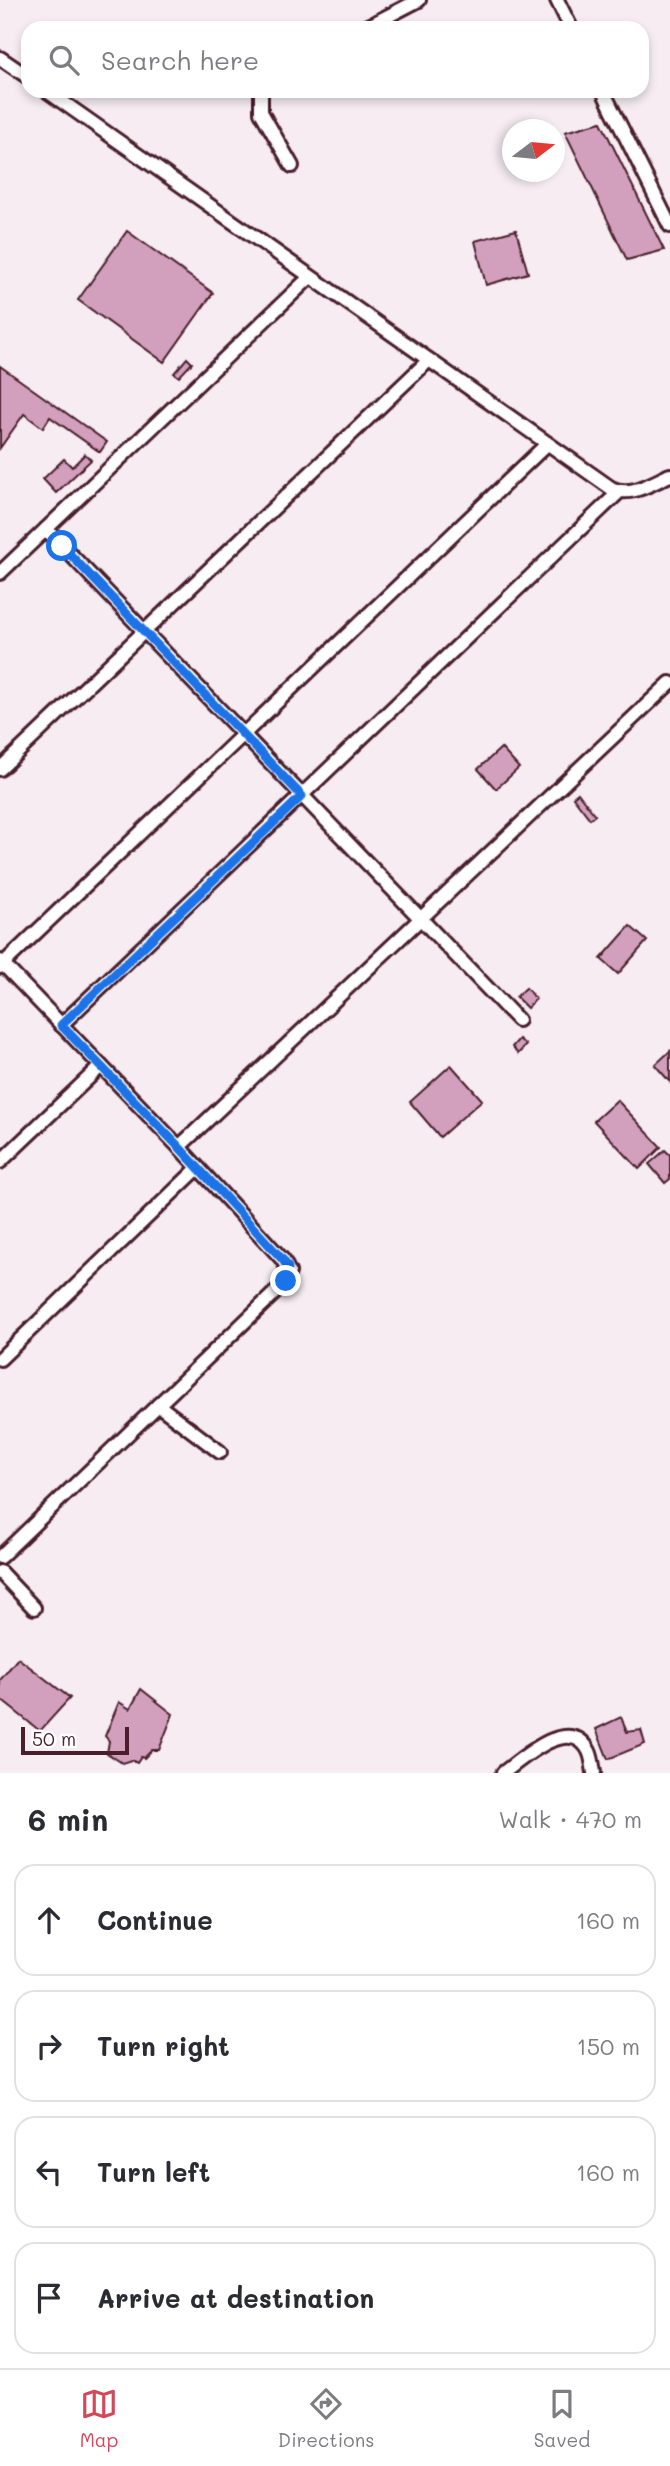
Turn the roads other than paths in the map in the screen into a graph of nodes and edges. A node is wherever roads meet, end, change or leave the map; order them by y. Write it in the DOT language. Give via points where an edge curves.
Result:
graph roads {
  1 [pos="419,0"];
  2 [pos="557,0"];
  3 [pos="378,21"];
  4 [pos="568,21"];
  5 [pos="0,58"];
  6 [pos="21,73"];
  7 [pos="57,98"];
  8 [pos="261,98"];
  9 [pos="606,98"];
  10 [pos="292,166"];
  11 [pos="670,226"];
  12 [pos="310,277"];
  13 [pos="429,360"];
  14 [pos="547,444"];
  15 [pos="670,475"];
  16 [pos="619,492"];
  17 [pos="46,529"];
  18 [pos="0,573"];
  19 [pos="144,631"];
  20 [pos="670,683"];
  21 [pos="243,735"];
  22 [pos="0,769"];
  23 [pos="302,796"];
  24 [pos="421,919"];
  25 [pos="1,964"];
  26 [pos="517,1020"];
  27 [pos="61,1025"];
  28 [pos="101,1066"];
  29 [pos="179,1147"];
  30 [pos="0,1162"];
  31 [pos="198,1168"];
  32 [pos="0,1359"];
  33 [pos="158,1405"];
  34 [pos="220,1452"];
  35 [pos="0,1558"];
  36 [pos="0,1572"];
  37 [pos="34,1608"];
  38 [pos="503,1773"];
  39 [pos="594,1773"];
  1 -- 3 [label="street"];
  2 -- 4 [label="street"];
  5 -- 6 [label="street"];
  7 -- 12 [label="street"];
  8 -- 10 [label="street" via="261,112"];
  9 -- 11 [label="street"];
  12 -- 13 [label="street"];
  12 -- 17 [label="street"];
  13 -- 14 [label="street"];
  13 -- 19 [label="street"];
  14 -- 16 [label="street"];
  14 -- 21 [label="street"];
  15 -- 16 [label="street"];
  16 -- 23 [label="street"];
  17 -- 18 [label="street"];
  17 -- 19 [label="street"];
  19 -- 21 [label="street"];
  19 -- 22 [label="street"];
  20 -- 24 [label="street"];
  21 -- 23 [label="street"];
  21 -- 25 [label="street"];
  23 -- 24 [label="street"];
  23 -- 27 [label="street"];
  24 -- 26 [label="street"];
  24 -- 29 [label="street"];
  25 -- 27 [label="street"];
  27 -- 28 [label="street"];
  28 -- 29 [label="street"];
  28 -- 30 [label="street"];
  29 -- 31 [label="street"];
  31 -- 32 [label="street"];
  31 -- 33 [label="street" via="286,1263 288,1276"];
  33 -- 34 [label="street"];
  33 -- 35 [label="street"];
  36 -- 37 [label="street"];
  38 -- 39 [label="street" via="548,1741 562,1737 585,1747"];
}
